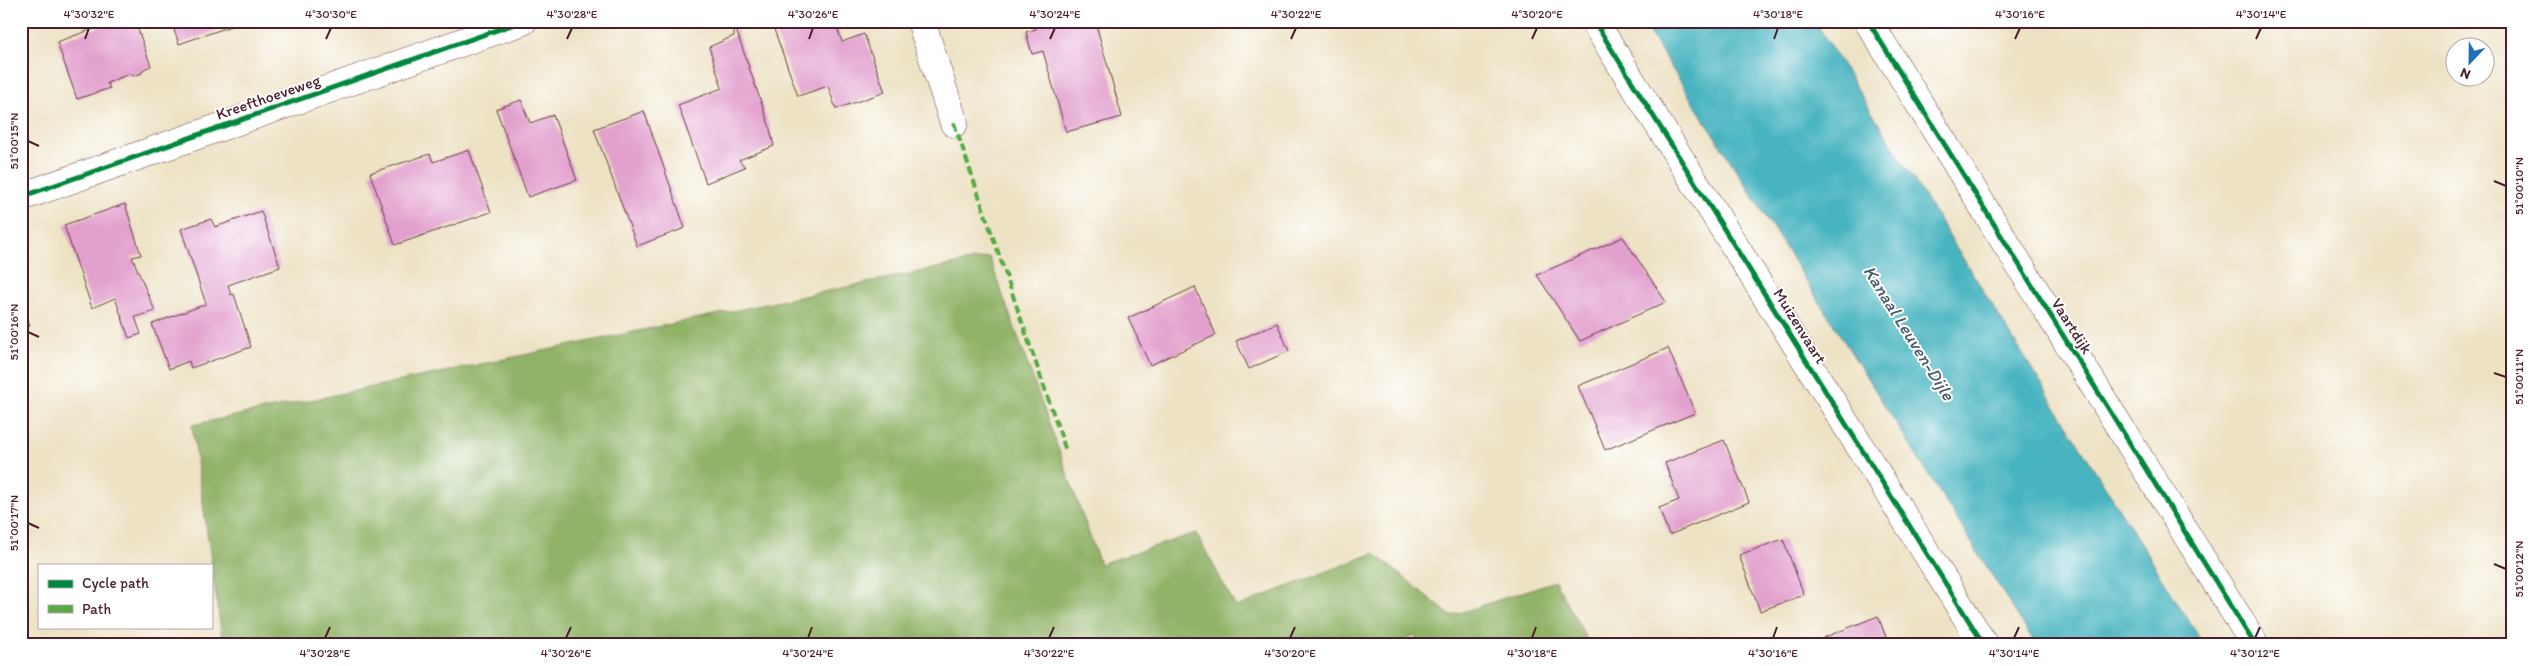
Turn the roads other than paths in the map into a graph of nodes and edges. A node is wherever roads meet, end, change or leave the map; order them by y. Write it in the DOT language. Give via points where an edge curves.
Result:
graph roads {
  1 [pos="523,21"];
  2 [pos="921,21"];
  3 [pos="1594,21"];
  4 [pos="1868,21"];
  5 [pos="954,123"];
  6 [pos="21,196"];
  7 [pos="1984,645"];
  8 [pos="2255,645"];
  1 -- 6 [label="street, Kreefthoeveweg"];
  2 -- 5 [label="street"];
  3 -- 7 [label="street, Muizenvaart"];
  4 -- 8 [label="street, Vaartdijk"];
}
